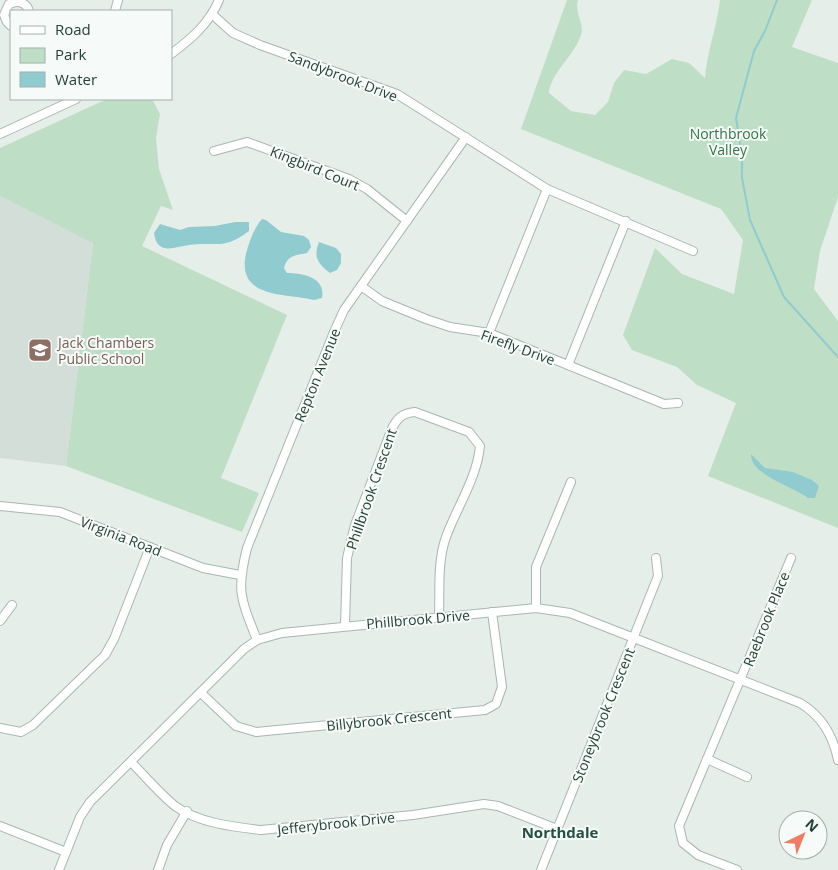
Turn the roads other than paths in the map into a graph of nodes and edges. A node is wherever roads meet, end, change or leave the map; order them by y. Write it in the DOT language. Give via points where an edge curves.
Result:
graph roads {
  1 [pos="219,0"];
  2 [pos="28,10"];
  3 [pos="2,15"];
  4 [pos="213,15"];
  5 [pos="10,25"];
  6 [pos="172,53"];
  7 [pos="74,100"];
  8 [pos="0,134"];
  9 [pos="466,137"];
  10 [pos="214,150"];
  11 [pos="547,189"];
  12 [pos="408,221"];
  13 [pos="626,221"];
  14 [pos="693,252"];
  15 [pos="361,286"];
  16 [pos="489,333"];
  17 [pos="568,365"];
  18 [pos="678,403"];
  19 [pos="571,482"];
  20 [pos="0,506"];
  21 [pos="150,547"];
  22 [pos="656,558"];
  23 [pos="791,558"];
  24 [pos="240,575"];
  25 [pos="12,605"];
  26 [pos="536,608"];
  27 [pos="492,612"];
  28 [pos="439,618"];
  29 [pos="0,620"];
  30 [pos="345,625"];
  31 [pos="634,637"];
  32 [pos="257,640"];
  33 [pos="741,679"];
  34 [pos="201,693"];
  35 [pos="0,728"];
  36 [pos="836,741"];
  37 [pos="707,759"];
  38 [pos="838,760"];
  39 [pos="131,762"];
  40 [pos="747,776"];
  41 [pos="187,811"];
  42 [pos="0,826"];
  43 [pos="557,829"];
  44 [pos="66,852"];
  45 [pos="59,870"];
  46 [pos="158,870"];
  47 [pos="540,870"];
  48 [pos="737,870"];
  1 -- 4 [label="street"];
  2 -- 3 [label="street" via="24,4 14,2"];
  3 -- 5 [label="street"];
  4 -- 6 [label="street" via="193,38"];
  4 -- 9 [label="street, Sandybrook Drive" via="233,33 397,94"];
  7 -- 8 [label="street"];
  9 -- 11 [label="street, Sandybrook Drive"];
  9 -- 12 [label="street, Repton Avenue"];
  10 -- 12 [label="street, Kingbird Court" via="247,142 349,179"];
  11 -- 13 [label="street, Sandybrook Drive"];
  11 -- 16 [label="street"];
  12 -- 15 [label="street, Repton Avenue"];
  13 -- 14 [label="street, Sandybrook Drive"];
  13 -- 17 [label="street"];
  15 -- 16 [label="street, Firefly Drive" via="382,301 426,320"];
  15 -- 24 [label="street, Repton Avenue" via="344,310 334,332 247,548"];
  16 -- 17 [label="street, Firefly Drive"];
  17 -- 18 [label="street, Firefly Drive" via="664,404"];
  19 -- 26 [label="street" via="536,567"];
  20 -- 21 [label="street, Virginia Road" via="60,512"];
  21 -- 24 [label="street, Virginia Road" via="203,568"];
  21 -- 35 [label="street" via="105,655 33,725 21,732"];
  22 -- 31 [label="street, Stoneybrook Crescent" via="658,576"];
  23 -- 33 [label="street, Raebrook Place"];
  24 -- 32 [label="street, Repton Avenue" via="244,607"];
  25 -- 29 [label="street"];
  26 -- 27 [label="street, Phillbrook Drive"];
  26 -- 31 [label="street, Phillbrook Drive" via="570,613"];
  27 -- 28 [label="street, Phillbrook Drive"];
  27 -- 34 [label="street, Billybrook Crescent" via="502,687 496,704 485,710 256,732 236,726"];
  28 -- 30 [label="street, Phillbrook Drive"];
  28 -- 30 [label="street, Phillbrook Crescent" via="441,558 445,539 478,461 480,446 469,432 415,412 396,419 355,525 347,558"];
  30 -- 32 [label="street, Phillbrook Drive" via="282,633"];
  31 -- 33 [label="street, Phillbrook Drive"];
  31 -- 43 [label="street, Stoneybrook Crescent"];
  32 -- 34 [label="street, Phillbrook Drive"];
  33 -- 36 [label="street, Phillbrook Drive" via="810,709"];
  33 -- 37 [label="street, Raebrook Place"];
  34 -- 39 [label="street, Phillbrook Drive"];
  36 -- 38 [label="street, Phillbrook Drive"];
  37 -- 40 [label="street"];
  37 -- 48 [label="street, Raebrook Place" via="679,826 683,843 698,855"];
  39 -- 41 [label="street, Jefferybrook Drive" via="176,807"];
  39 -- 44 [label="street, Phillbrook Drive" via="90,802 80,817"];
  41 -- 43 [label="street, Jefferybrook Drive" via="216,823 261,830 413,815 484,804 498,806"];
  41 -- 46 [label="street" via="167,845"];
  42 -- 44 [label="street"];
  43 -- 47 [label="street, Stoneybrook Crescent"];
  44 -- 45 [label="street, Phillbrook Drive"];
}
